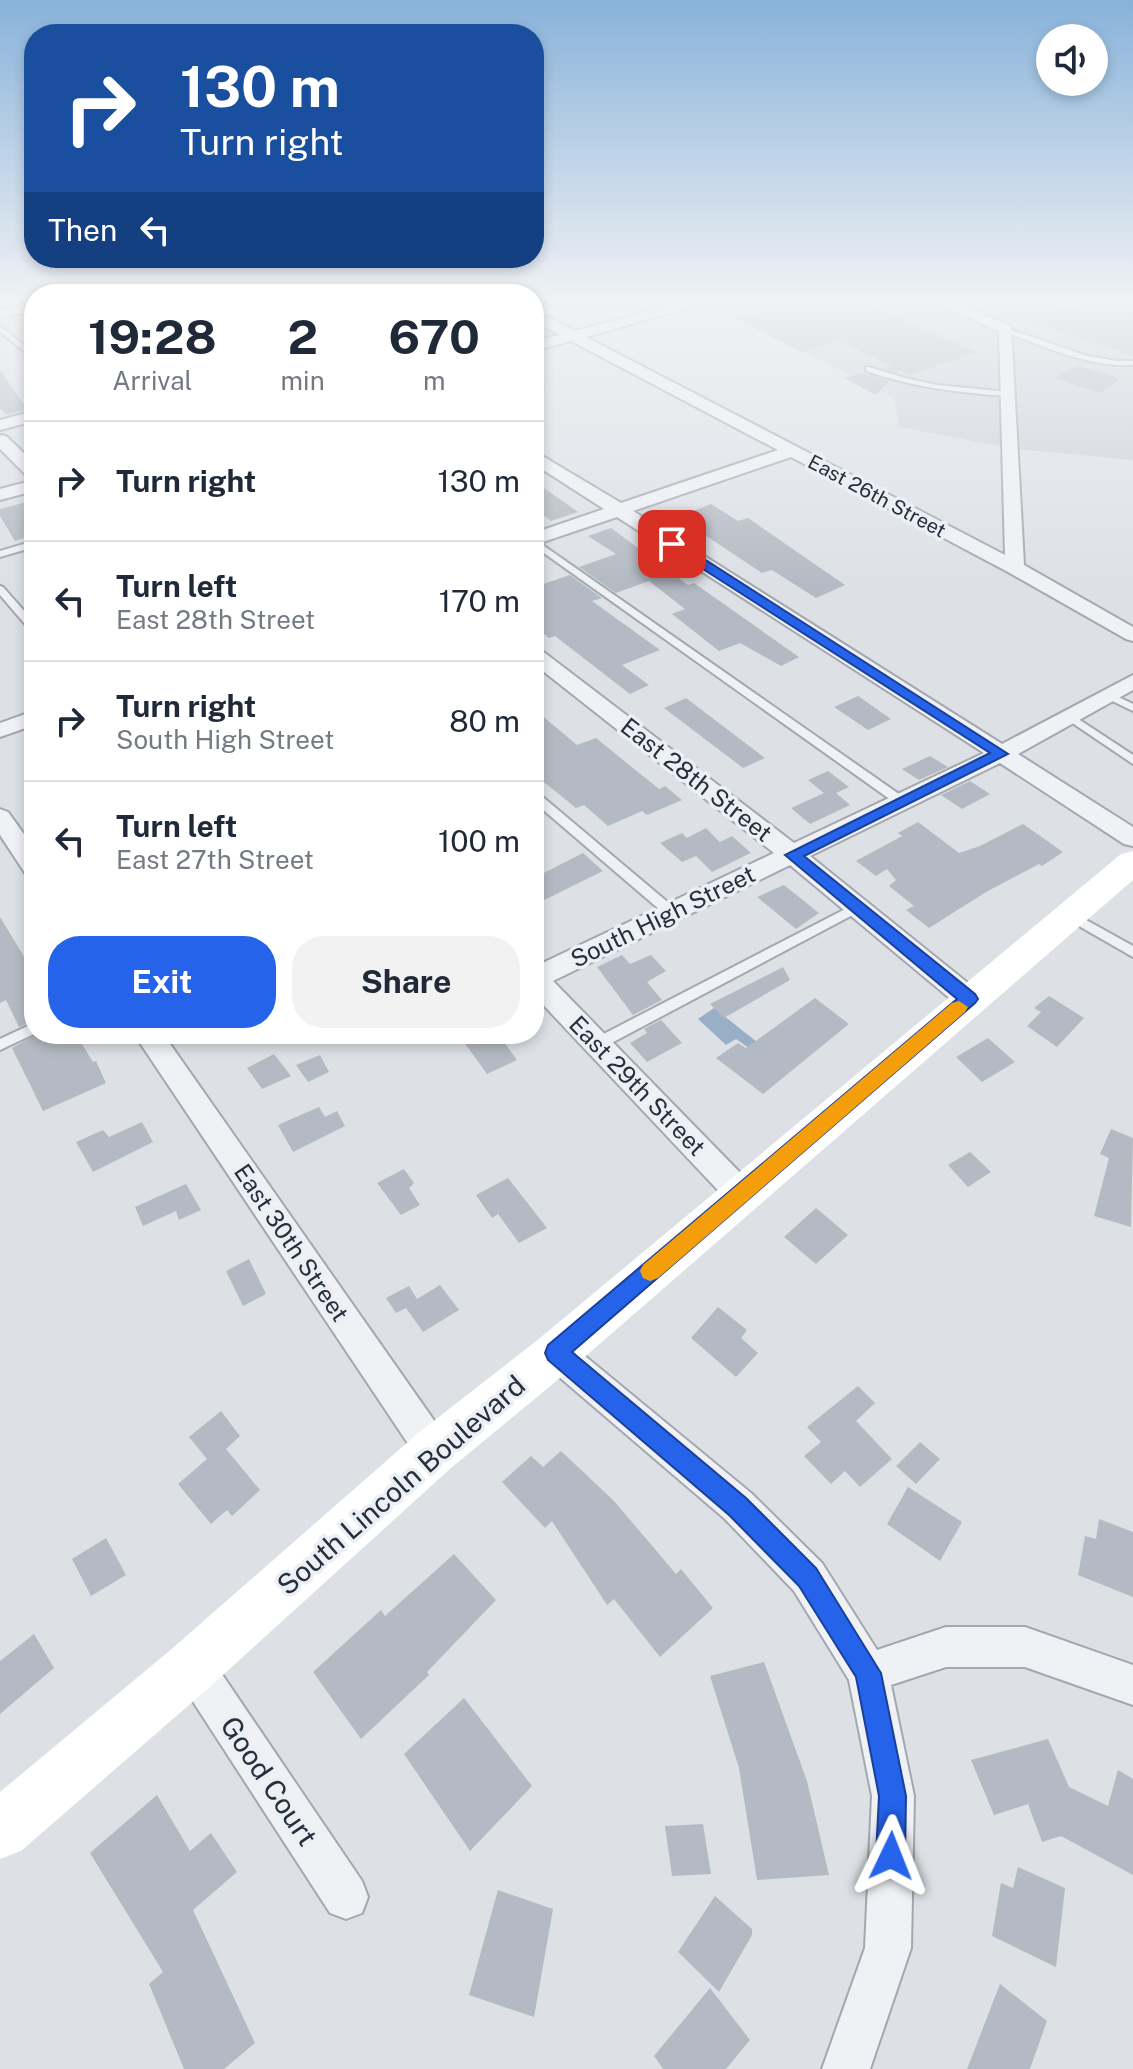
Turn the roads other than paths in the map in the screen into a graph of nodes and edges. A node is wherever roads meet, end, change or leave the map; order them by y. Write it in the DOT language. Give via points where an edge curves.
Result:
graph roads {
  1 [pos="681,393"];
  2 [pos="989,393"];
  3 [pos="1008,394"];
  4 [pos="24,419"];
  5 [pos="0,425"];
  6 [pos="0,440"];
  7 [pos="792,451"];
  8 [pos="544,462"];
  9 [pos="24,463"];
  10 [pos="24,488"];
  11 [pos="0,495"];
  12 [pos="621,512"];
  13 [pos="544,538"];
  14 [pos="24,547"];
  15 [pos="544,548"];
  16 [pos="0,554"];
  17 [pos="1015,568"];
  18 [pos="0,589"];
  19 [pos="24,617"];
  20 [pos="1130,631"];
  21 [pos="544,662"];
  22 [pos="1133,681"];
  23 [pos="1108,695"];
  24 [pos="1133,708"];
  25 [pos="1069,716"];
  26 [pos="24,722"];
  27 [pos="0,730"];
  28 [pos="1001,754"];
  29 [pos="1133,760"];
  30 [pos="902,802"];
  31 [pos="544,804"];
  32 [pos="0,817"];
  33 [pos="1133,838"];
  34 [pos="24,852"];
  35 [pos="793,855"];
  36 [pos="1133,862"];
  37 [pos="857,907"];
  38 [pos="672,913"];
  39 [pos="1070,915"];
  40 [pos="1133,952"];
  41 [pos="544,973"];
  42 [pos="544,988"];
  43 [pos="969,999"];
  44 [pos="24,1033"];
  45 [pos="155,1044"];
  46 [pos="597,1044"];
  47 [pos="0,1045"];
  48 [pos="741,1194"];
  49 [pos="556,1353"];
  50 [pos="434,1451"];
  51 [pos="193,1666"];
  52 [pos="868,1673"];
  53 [pos="1133,1685"];
  54 [pos="0,1830"];
  55 [pos="346,1897"];
  56 [pos="846,2069"];
  1 -- 7 [label="street, East 26th Street"];
  2 -- 3 [label="lane"];
  3 -- 17 [label="street"];
  4 -- 5 [label="street"];
  6 -- 9 [label="street"];
  7 -- 12 [label="street"];
  7 -- 17 [label="street, East 26th Street"];
  8 -- 12 [label="street"];
  10 -- 11 [label="street"];
  12 -- 13 [label="street"];
  12 -- 28 [label="street"];
  14 -- 16 [label="lane"];
  15 -- 30 [label="lane"];
  17 -- 20 [label="street, East 26th Street"];
  18 -- 19 [label="lane"];
  21 -- 35 [label="street, East 28th Street"];
  22 -- 23 [label="street, South High Street"];
  23 -- 24 [label="lane"];
  23 -- 25 [label="street, South High Street"];
  25 -- 28 [label="street, South High Street"];
  25 -- 29 [label="lane"];
  26 -- 27 [label="street"];
  28 -- 30 [label="street, South High Street"];
  28 -- 33 [label="street"];
  30 -- 35 [label="street, South High Street"];
  31 -- 38 [label="lane"];
  32 -- 34 [label="street"];
  35 -- 37 [label="street, East 28th Street"];
  35 -- 38 [label="street, South High Street"];
  36 -- 39 [label="street, South Lincoln Boulevard"];
  37 -- 43 [label="street, East 28th Street"];
  37 -- 46 [label="lane"];
  38 -- 41 [label="street, South High Street"];
  39 -- 40 [label="lane"];
  39 -- 43 [label="street, South Lincoln Boulevard"];
  42 -- 46 [label="street, East 29th Street"];
  43 -- 48 [label="street, South Lincoln Boulevard"];
  44 -- 47 [label="lane"];
  45 -- 50 [label="street, East 30th Street"];
  46 -- 48 [label="street, East 29th Street"];
  48 -- 49 [label="street, South Lincoln Boulevard"];
  49 -- 50 [label="street, South Lincoln Boulevard"];
  49 -- 52 [label="street" via="738,1506 808,1577"];
  50 -- 51 [label="street, South Lincoln Boulevard"];
  51 -- 54 [label="street, South Lincoln Boulevard"];
  51 -- 55 [label="street, Good Court"];
  52 -- 53 [label="street" via="946,1647 1025,1647"];
  52 -- 56 [label="street" via="893,1796 888,1948"];
}
